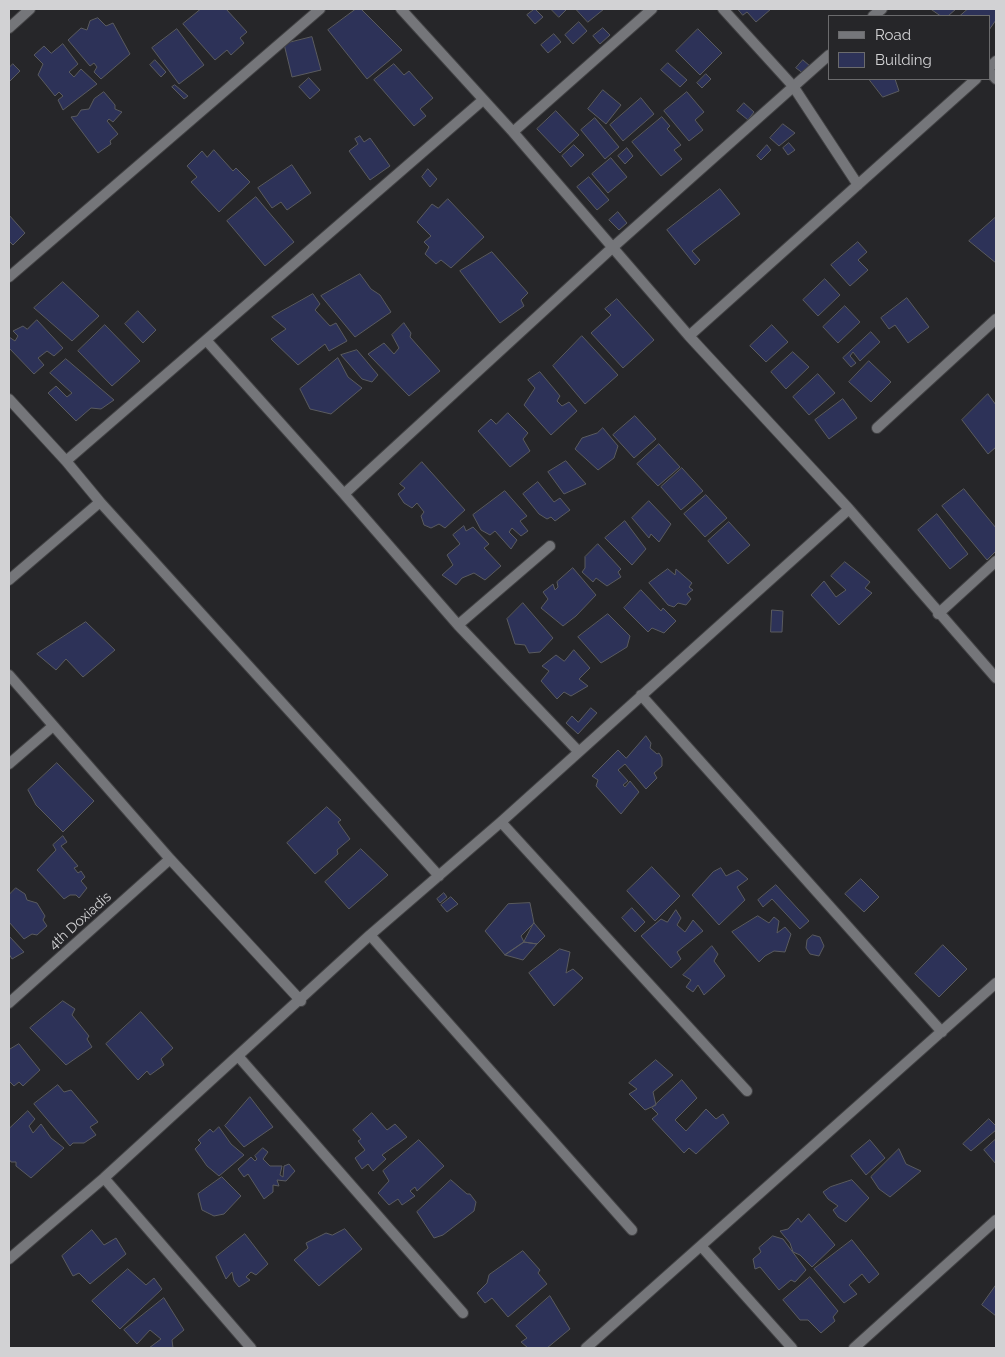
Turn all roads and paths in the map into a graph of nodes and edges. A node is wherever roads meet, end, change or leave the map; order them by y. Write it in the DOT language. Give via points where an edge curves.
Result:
graph roads {
  1 [pos="30,9"];
  2 [pos="320,9"];
  3 [pos="652,9"];
  4 [pos="723,9"];
  5 [pos="407,11"];
  6 [pos="9,28"];
  7 [pos="828,56"];
  8 [pos="975,80"];
  9 [pos="793,86"];
  10 [pos="483,100"];
  11 [pos="513,132"];
  12 [pos="858,185"];
  13 [pos="612,248"];
  14 [pos="9,277"];
  15 [pos="996,319"];
  16 [pos="689,336"];
  17 [pos="206,340"];
  18 [pos="9,398"];
  19 [pos="878,428"];
  20 [pos="66,461"];
  21 [pos="344,494"];
  22 [pos="100,502"];
  23 [pos="849,510"];
  24 [pos="550,546"];
  25 [pos="996,562"];
  26 [pos="9,580"];
  27 [pos="938,614"];
  28 [pos="458,625"];
  29 [pos="9,676"];
  30 [pos="996,678"];
  31 [pos="641,695"];
  32 [pos="53,726"];
  33 [pos="578,751"];
  34 [pos="9,764"];
  35 [pos="501,822"];
  36 [pos="170,859"];
  37 [pos="439,876"];
  38 [pos="370,935"];
  39 [pos="996,983"];
  40 [pos="301,1001"];
  41 [pos="9,1003"];
  42 [pos="942,1032"];
  43 [pos="238,1056"];
  44 [pos="746,1092"];
  45 [pos="104,1178"];
  46 [pos="996,1220"];
  47 [pos="632,1230"];
  48 [pos="701,1246"];
  49 [pos="9,1259"];
  50 [pos="463,1313"];
  51 [pos="251,1348"];
  52 [pos="586,1348"];
  53 [pos="792,1348"];
  54 [pos="854,1348"];
  1 -- 6 [label="street"];
  2 -- 14 [label="street"];
  3 -- 11 [label="street"];
  4 -- 9 [label="street"];
  5 -- 10 [label="street"];
  7 -- 9 [label="street"];
  8 -- 12 [label="street"];
  9 -- 12 [label="street"];
  9 -- 13 [label="street"];
  10 -- 11 [label="street"];
  10 -- 17 [label="street"];
  11 -- 13 [label="street"];
  12 -- 16 [label="street"];
  13 -- 16 [label="street"];
  13 -- 21 [label="street"];
  15 -- 19 [label="street"];
  16 -- 23 [label="street"];
  17 -- 20 [label="street"];
  17 -- 21 [label="street"];
  18 -- 20 [label="street"];
  20 -- 22 [label="street"];
  21 -- 28 [label="street"];
  22 -- 26 [label="street"];
  22 -- 37 [label="street"];
  23 -- 27 [label="street"];
  23 -- 31 [label="street"];
  24 -- 28 [label="street"];
  25 -- 27 [label="street"];
  27 -- 30 [label="street"];
  28 -- 33 [label="street"];
  29 -- 32 [label="street"];
  31 -- 33 [label="street"];
  31 -- 42 [label="street"];
  32 -- 34 [label="street"];
  32 -- 36 [label="street"];
  33 -- 35 [label="street"];
  35 -- 37 [label="street"];
  35 -- 44 [label="street"];
  36 -- 40 [label="street"];
  36 -- 41 [label="street, 4th Doxiadis"];
  37 -- 38 [label="street"];
  38 -- 40 [label="street"];
  38 -- 47 [label="street"];
  39 -- 42 [label="street"];
  40 -- 43 [label="street"];
  42 -- 48 [label="street"];
  43 -- 45 [label="street"];
  43 -- 50 [label="street"];
  45 -- 49 [label="street"];
  45 -- 51 [label="street"];
  46 -- 54 [label="street"];
  48 -- 52 [label="street"];
  48 -- 53 [label="street"];
}
